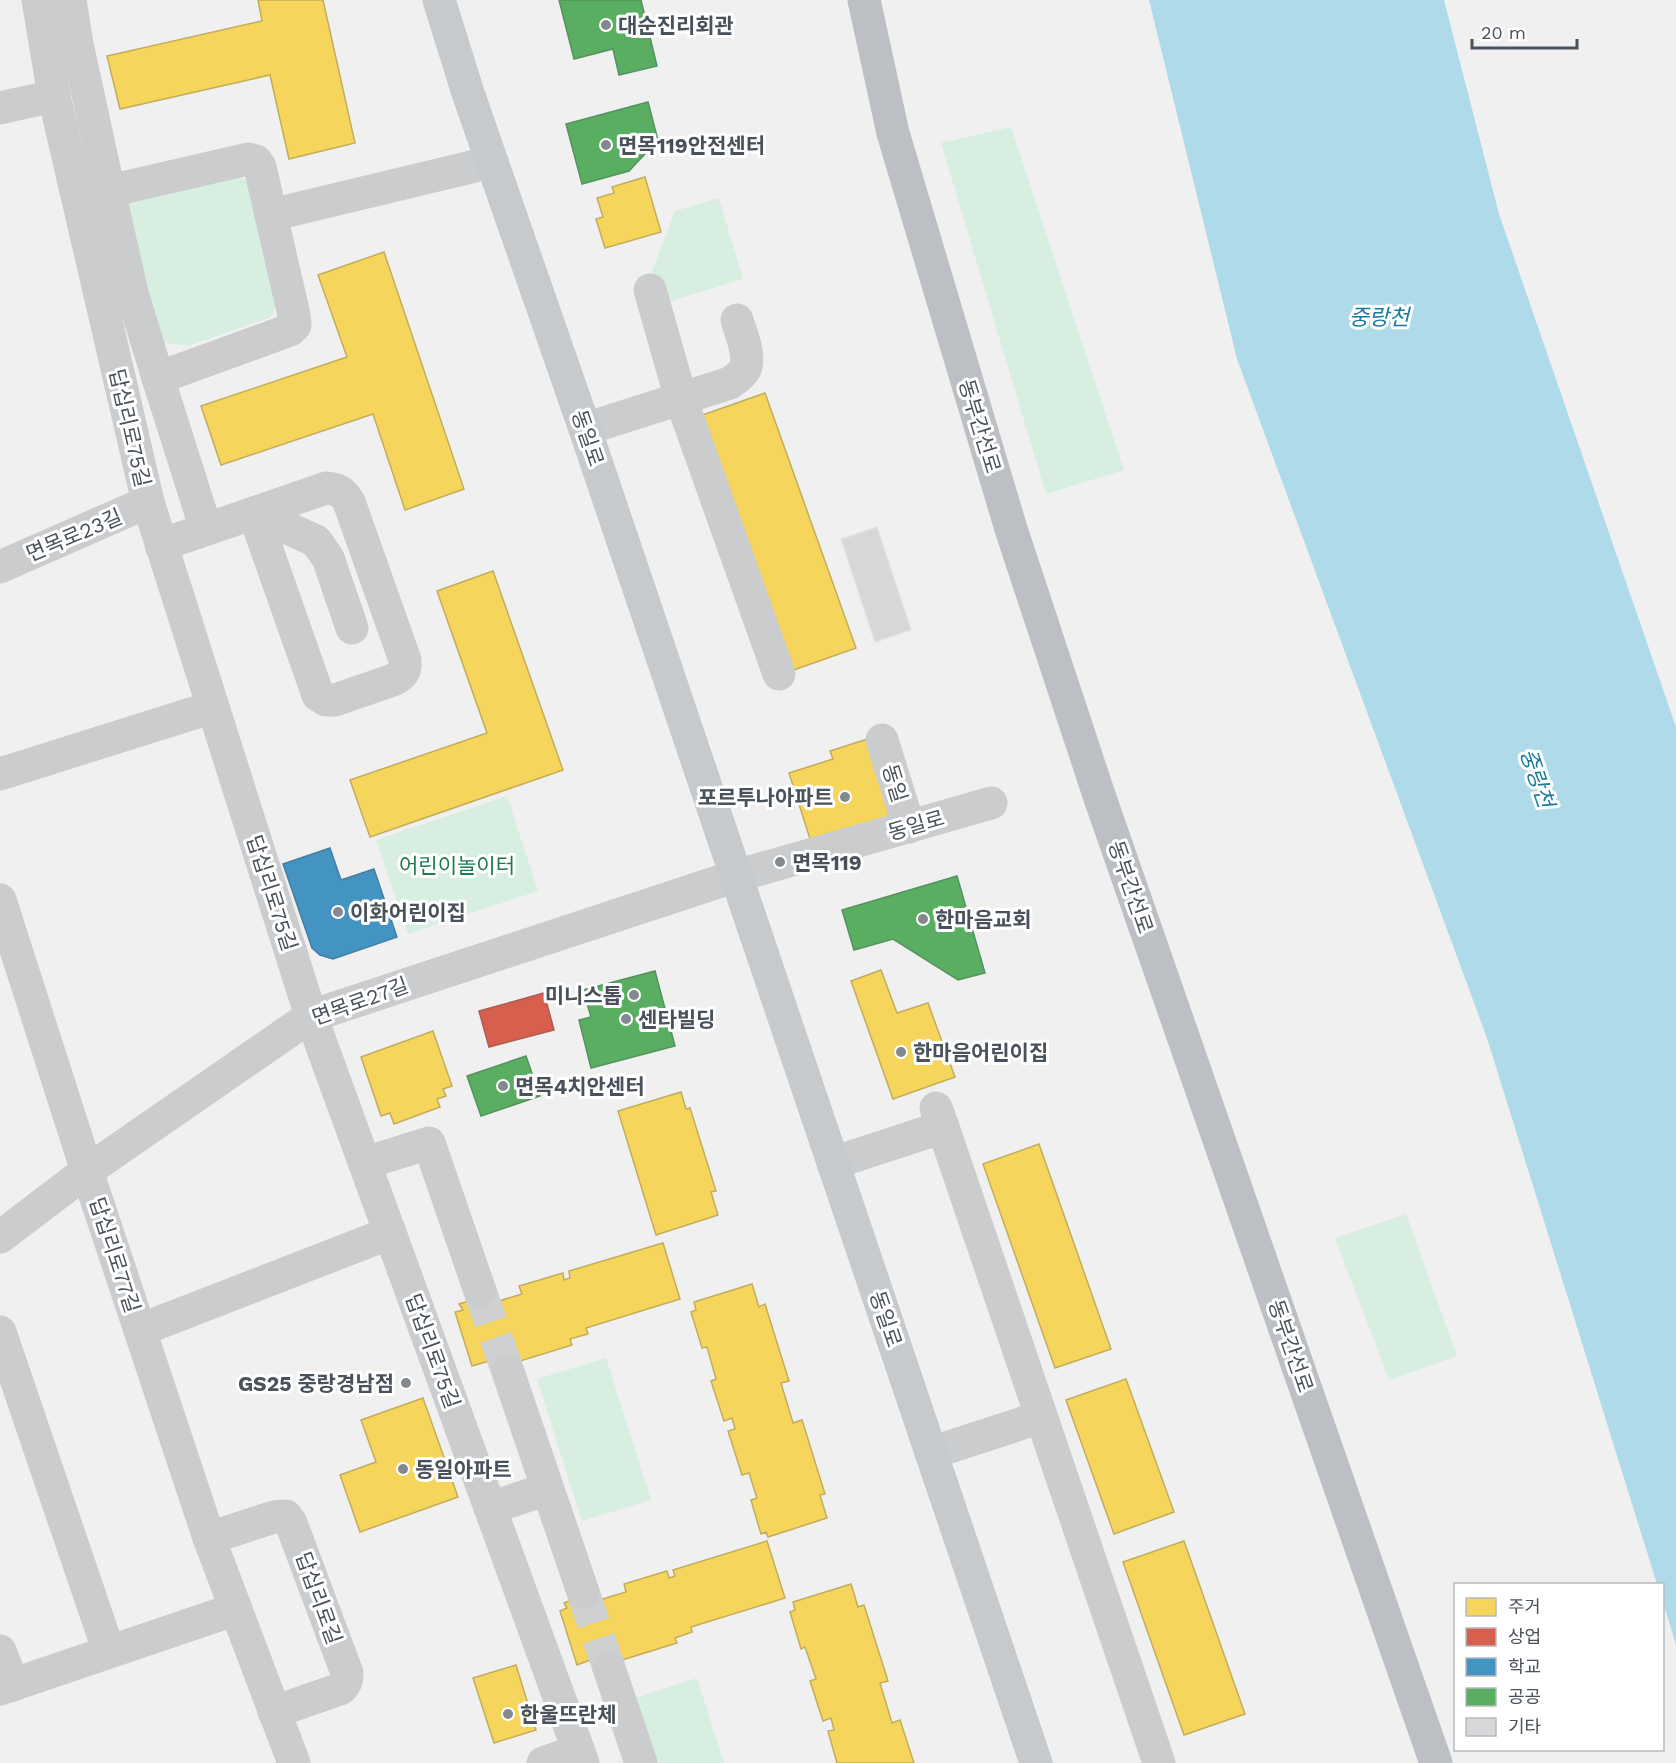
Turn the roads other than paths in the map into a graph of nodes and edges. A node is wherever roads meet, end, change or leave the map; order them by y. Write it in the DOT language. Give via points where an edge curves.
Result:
graph roads {
  1 [pos="39,0"];
  2 [pos="70,0"];
  3 [pos="439,0"];
  4 [pos="864,0"];
  5 [pos="54,96"];
  6 [pos="0,108"];
  7 [pos="492,162"];
  8 [pos="110,192"];
  9 [pos="271,215"];
  10 [pos="650,290"];
  11 [pos="737,320"];
  12 [pos="158,378"];
  13 [pos="681,399"];
  14 [pos="585,429"];
  15 [pos="148,502"];
  16 [pos="254,513"];
  17 [pos="206,530"];
  18 [pos="161,545"];
  19 [pos="0,567"];
  20 [pos="352,628"];
  21 [pos="779,674"];
  22 [pos="213,707"];
  23 [pos="882,740"];
  24 [pos="0,774"];
  25 [pos="992,803"];
  26 [pos="909,827"];
  27 [pos="736,876"];
  28 [pos="0,900"];
  29 [pos="311,1016"];
  30 [pos="365,1163"];
  31 [pos="833,1163"];
  32 [pos="87,1171"];
  33 [pos="390,1233"];
  34 [pos="0,1237"];
  35 [pos="480,1291"];
  36 [pos="140,1330"];
  37 [pos="0,1332"];
  38 [pos="508,1372"];
  39 [pos="1041,1417"];
  40 [pos="931,1453"];
  41 [pos="547,1489"];
  42 [pos="489,1508"];
  43 [pos="209,1538"];
  44 [pos="583,1592"];
  45 [pos="236,1609"];
  46 [pos="0,1651"];
  47 [pos="110,1652"];
  48 [pos="609,1668"];
  49 [pos="6,1687"];
  50 [pos="274,1712"];
  51 [pos="580,1757"];
  52 [pos="294,1763"];
  53 [pos="543,1763"];
  54 [pos="641,1763"];
  55 [pos="1036,1763"];
  56 [pos="1159,1763"];
  57 [pos="1436,1763"];
  1 -- 5 [label="street, 답십리로75길"];
  2 -- 8 [label="street"];
  3 -- 7 [label="main road, 동일로"];
  4 -- 57 [label="highway, 동부간선로" via="893,133 1011,529 1100,798"];
  5 -- 6 [label="street"];
  5 -- 15 [label="street, 답십리로75길"];
  7 -- 9 [label="street"];
  7 -- 14 [label="main road, 동일로"];
  8 -- 9 [label="street" via="248,159 260,167"];
  8 -- 12 [label="street" via="132,293"];
  9 -- 12 [label="street" via="295,324 290,330"];
  10 -- 13 [label="street"];
  11 -- 13 [label="street" via="745,349 745,369 730,383"];
  12 -- 17 [label="street"];
  13 -- 14 [label="street"];
  13 -- 21 [label="street"];
  14 -- 27 [label="main road, 동일로"];
  15 -- 18 [label="street, 답십리로75길"];
  15 -- 19 [label="street, 면목로23길"];
  16 -- 16 [label="street" via="326,488 343,494 405,660 402,676 335,699 326,700 318,695"];
  16 -- 17 [label="street"];
  16 -- 20 [label="street" via="316,541 323,549"];
  17 -- 18 [label="street"];
  18 -- 22 [label="street, 답십리로75길"];
  22 -- 24 [label="street"];
  22 -- 29 [label="street, 답십리로75길"];
  23 -- 26 [label="street, 동일"];
  25 -- 26 [label="street, 동일로"];
  26 -- 27 [label="street, 동일로"];
  27 -- 29 [label="street, 면목로27길"];
  27 -- 31 [label="main road, 동일로"];
  28 -- 32 [label="street, 답십리로77길"];
  29 -- 30 [label="street, 답십리로75길"];
  29 -- 32 [label="street, 면목로27길"];
  30 -- 33 [label="street, 답십리로75길"];
  30 -- 35 [label="street" via="429,1143"];
  31 -- 39 [label="street" via="940,1117"];
  31 -- 40 [label="main road, 동일로"];
  32 -- 34 [label="street, 면목로27길"];
  32 -- 36 [label="street, 답십리로77길"];
  33 -- 36 [label="street"];
  33 -- 42 [label="street, 답십리로75길"];
  36 -- 43 [label="street, 답십리로77길"];
  37 -- 47 [label="street"];
  38 -- 41 [label="street"];
  39 -- 40 [label="street"];
  39 -- 56 [label="street"];
  40 -- 55 [label="main road, 동일로"];
  41 -- 42 [label="street"];
  41 -- 44 [label="street"];
  42 -- 51 [label="street, 답십리로75길"];
  43 -- 45 [label="street, 답십리로77길"];
  43 -- 50 [label="street, 답십리로길" via="286,1516 347,1672 345,1685 340,1689"];
  45 -- 47 [label="street"];
  45 -- 50 [label="street, 답십리로77길"];
  46 -- 49 [label="street"];
  47 -- 49 [label="street"];
  48 -- 54 [label="street"];
  50 -- 52 [label="street, 답십리로77길"];
  51 -- 53 [label="street"];
}
